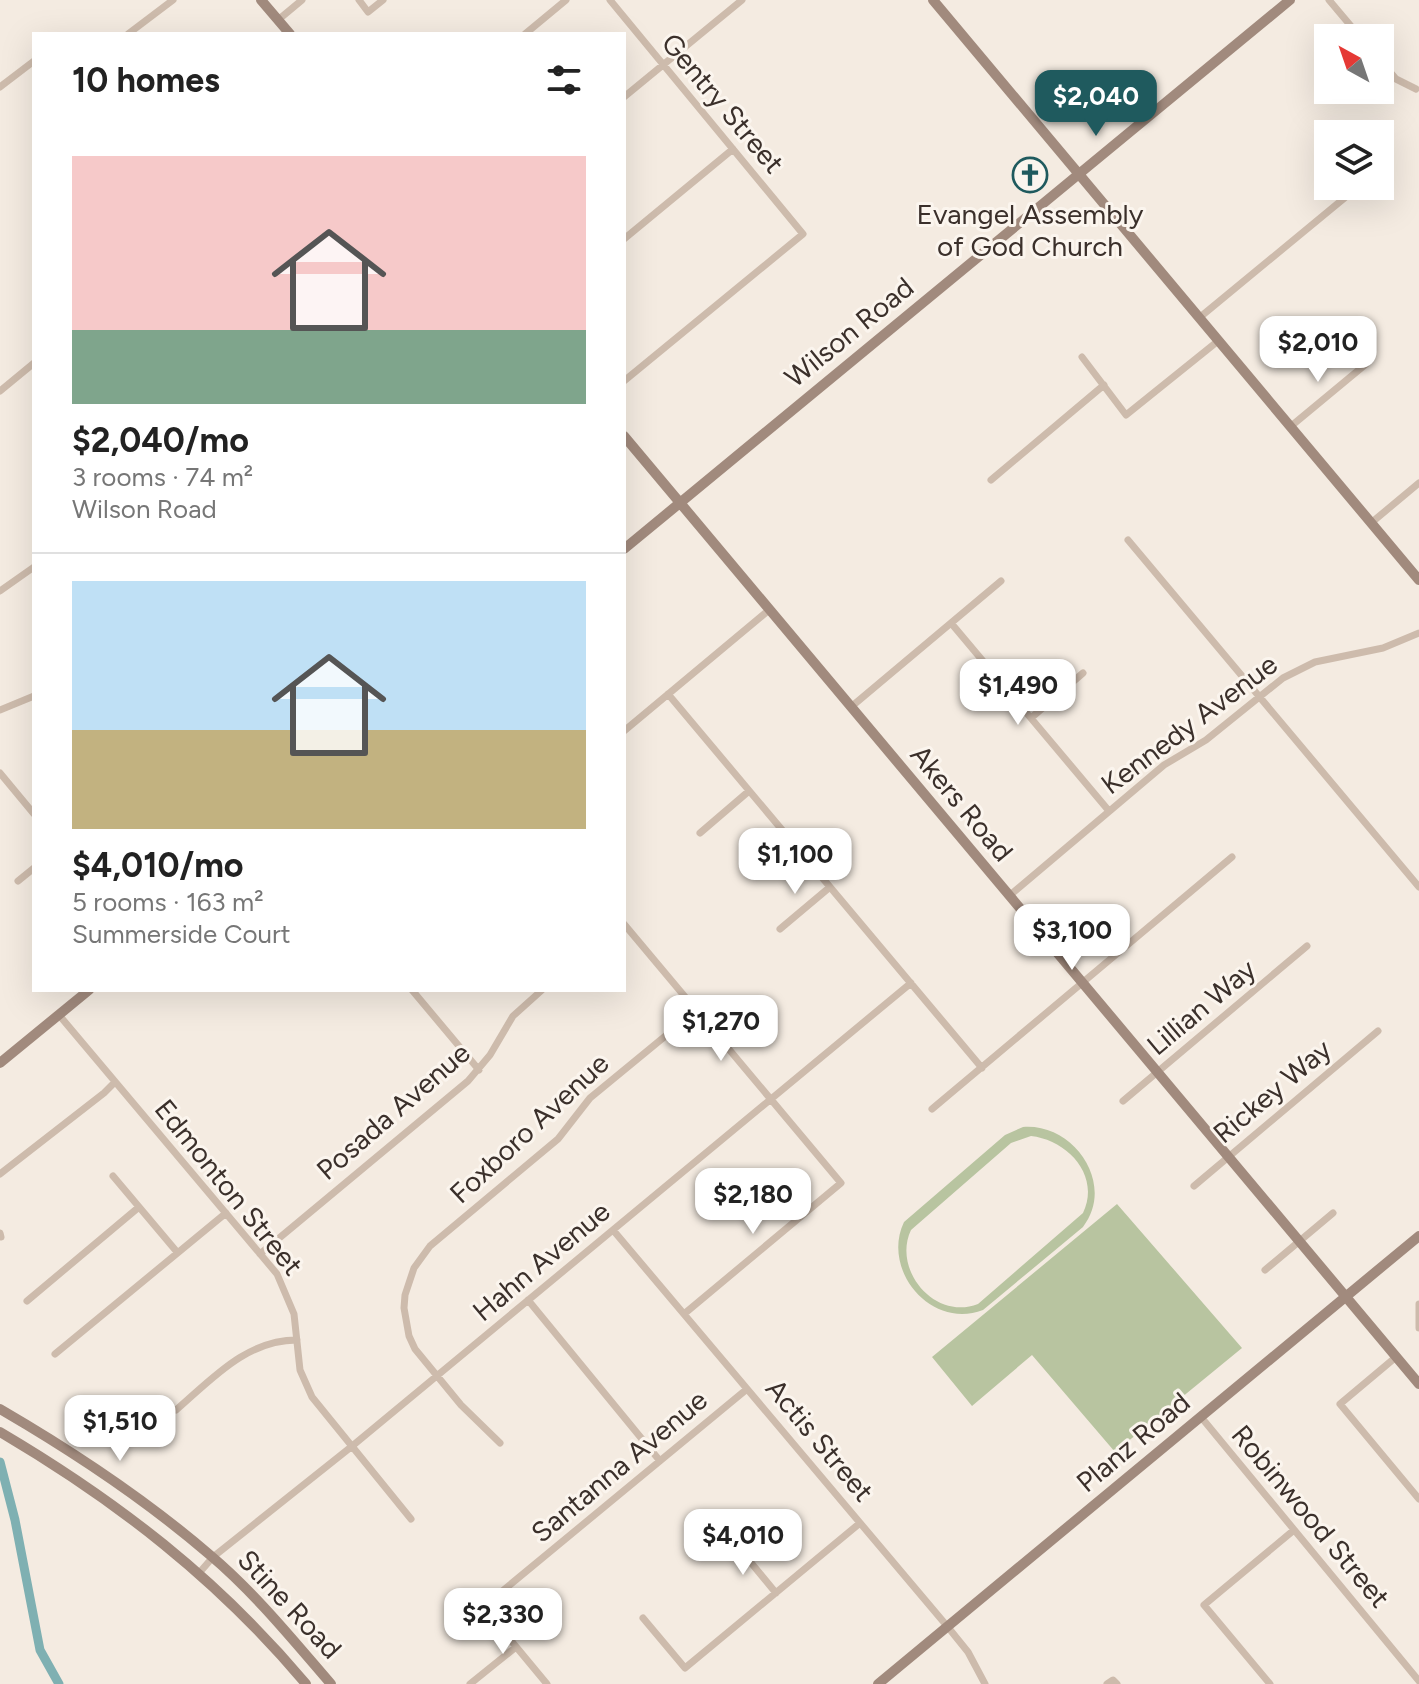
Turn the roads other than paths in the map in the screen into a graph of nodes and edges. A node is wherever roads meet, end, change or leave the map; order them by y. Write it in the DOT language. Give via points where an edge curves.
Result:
graph roads {
  1 [pos="173,0"];
  2 [pos="261,0"];
  3 [pos="302,0"];
  4 [pos="359,0"];
  5 [pos="383,0"];
  6 [pos="566,0"];
  7 [pos="610,0"];
  8 [pos="742,0"];
  9 [pos="933,0"];
  10 [pos="1290,0"];
  11 [pos="1329,0"];
  12 [pos="278,20"];
  13 [pos="1349,24"];
  14 [pos="131,32"];
  15 [pos="288,32"];
  16 [pos="527,32"];
  17 [pos="32,63"];
  18 [pos="663,65"];
  19 [pos="1394,77"];
  20 [pos="0,87"];
  21 [pos="1416,89"];
  22 [pos="626,95"];
  23 [pos="733,149"];
  24 [pos="1078,174"];
  25 [pos="1342,200"];
  26 [pos="626,237"];
  27 [pos="1199,318"];
  28 [pos="1218,341"];
  29 [pos="1082,357"];
  30 [pos="1366,364"];
  31 [pos="32,365"];
  32 [pos="626,379"];
  33 [pos="1104,385"];
  34 [pos="0,391"];
  35 [pos="1290,427"];
  36 [pos="626,438"];
  37 [pos="991,480"];
  38 [pos="1419,483"];
  39 [pos="679,503"];
  40 [pos="1371,523"];
  41 [pos="1128,540"];
  42 [pos="626,547"];
  43 [pos="32,568"];
  44 [pos="1419,580"];
  45 [pos="1001,581"];
  46 [pos="0,591"];
  47 [pos="769,610"];
  48 [pos="951,623"];
  49 [pos="1419,633"];
  50 [pos="1083,673"];
  51 [pos="668,694"];
  52 [pos="32,697"];
  53 [pos="1259,697"];
  54 [pos="851,707"];
  55 [pos="0,710"];
  56 [pos="1031,718"];
  57 [pos="626,729"];
  58 [pos="0,773"];
  59 [pos="749,791"];
  60 [pos="1109,811"];
  61 [pos="32,812"];
  62 [pos="700,833"];
  63 [pos="1232,857"];
  64 [pos="32,870"];
  65 [pos="18,881"];
  66 [pos="830,887"];
  67 [pos="1419,887"];
  68 [pos="1009,896"];
  69 [pos="626,926"];
  70 [pos="780,929"];
  71 [pos="1307,946"];
  72 [pos="911,983"];
  73 [pos="1083,983"];
  74 [pos="87,992"];
  75 [pos="414,992"];
  76 [pos="540,992"];
  77 [pos="697,1010"];
  78 [pos="59,1015"];
  79 [pos="1378,1031"];
  80 [pos="0,1063"];
  81 [pos="982,1068"];
  82 [pos="479,1070"];
  83 [pos="1157,1072"];
  84 [pos="115,1082"];
  85 [pos="771,1099"];
  86 [pos="1123,1101"];
  87 [pos="932,1109"];
  88 [pos="1228,1157"];
  89 [pos="0,1174"];
  90 [pos="113,1176"];
  91 [pos="1194,1186"];
  92 [pos="139,1207"];
  93 [pos="226,1213"];
  94 [pos="1333,1213"];
  95 [pos="613,1230"];
  96 [pos="1419,1236"];
  97 [pos="1299,1241"];
  98 [pos="177,1252"];
  99 [pos="260,1254"];
  100 [pos="1265,1270"];
  101 [pos="1346,1297"];
  102 [pos="528,1300"];
  103 [pos="27,1301"];
  104 [pos="1419,1304"];
  105 [pos="684,1314"];
  106 [pos="1419,1328"];
  107 [pos="297,1340"];
  108 [pos="55,1354"];
  109 [pos="1396,1357"];
  110 [pos="436,1376"];
  111 [pos="1419,1384"];
  112 [pos="747,1389"];
  113 [pos="0,1409"];
  114 [pos="176,1410"];
  115 [pos="1201,1417"];
  116 [pos="0,1432"];
  117 [pos="500,1443"];
  118 [pos="351,1447"];
  119 [pos="660,1461"];
  120 [pos="1419,1499"];
  121 [pos="411,1519"];
  122 [pos="860,1523"];
  123 [pos="1294,1530"];
  124 [pos="734,1542"];
  125 [pos="213,1557"];
  126 [pos="200,1572"];
  127 [pos="776,1593"];
  128 [pos="643,1618"];
  129 [pos="947,1626"];
  130 [pos="516,1647"];
  131 [pos="1419,1681"];
  132 [pos="306,1684"];
  133 [pos="331,1684"];
  134 [pos="470,1684"];
  135 [pos="547,1684"];
  136 [pos="878,1684"];
  137 [pos="985,1684"];
  138 [pos="1270,1684"];
  1 -- 14 [label="street"];
  2 -- 12 [label="street"];
  3 -- 12 [label="street"];
  4 -- 5 [label="street" via="368,12"];
  6 -- 16 [label="street"];
  7 -- 18 [label="street, Gentry Street"];
  8 -- 18 [label="street"];
  9 -- 24 [label="street"];
  10 -- 24 [label="street, Wilson Road"];
  11 -- 13 [label="street"];
  12 -- 15 [label="street"];
  17 -- 20 [label="street"];
  18 -- 22 [label="street"];
  18 -- 23 [label="street, Gentry Street"];
  19 -- 21 [label="street"];
  23 -- 26 [label="street"];
  23 -- 32 [label="street, Gentry Street" via="803,234"];
  24 -- 27 [label="street"];
  24 -- 39 [label="street, Wilson Road"];
  25 -- 27 [label="street"];
  27 -- 28 [label="street"];
  28 -- 33 [label="street" via="1126,415"];
  28 -- 35 [label="street"];
  29 -- 33 [label="street"];
  30 -- 35 [label="street"];
  31 -- 34 [label="street"];
  33 -- 37 [label="street"];
  35 -- 40 [label="street"];
  36 -- 39 [label="street, Akers Road"];
  38 -- 40 [label="street"];
  39 -- 42 [label="street, Wilson Road"];
  39 -- 47 [label="street, Akers Road"];
  40 -- 44 [label="street"];
  41 -- 53 [label="street"];
  43 -- 46 [label="street"];
  45 -- 48 [label="street"];
  47 -- 51 [label="street"];
  47 -- 54 [label="street, Akers Road"];
  48 -- 54 [label="street"];
  48 -- 56 [label="street"];
  49 -- 53 [label="street, Kennedy Avenue" via="1383,648 1315,662"];
  50 -- 56 [label="street"];
  51 -- 57 [label="street"];
  51 -- 59 [label="street"];
  52 -- 55 [label="street"];
  53 -- 60 [label="street, Kennedy Avenue"];
  53 -- 67 [label="street"];
  54 -- 68 [label="street, Akers Road"];
  56 -- 60 [label="street"];
  58 -- 61 [label="street"];
  59 -- 62 [label="street"];
  59 -- 66 [label="street"];
  60 -- 68 [label="street, Kennedy Avenue"];
  63 -- 73 [label="street"];
  64 -- 65 [label="street"];
  66 -- 70 [label="street"];
  66 -- 72 [label="street"];
  68 -- 73 [label="street, Akers Road"];
  69 -- 77 [label="street"];
  71 -- 83 [label="street, Lillian Way"];
  72 -- 81 [label="street"];
  72 -- 85 [label="street, Hahn Avenue"];
  73 -- 81 [label="street"];
  73 -- 83 [label="street, Akers Road"];
  74 -- 78 [label="street"];
  75 -- 82 [label="street"];
  76 -- 82 [label="street, Posada Avenue" via="513,1016"];
  77 -- 85 [label="street"];
  77 -- 110 [label="street, Foxboro Avenue" via="590,1098 546,1150 421,1257 408,1280 405,1323 415,1349"];
  78 -- 80 [label="street"];
  78 -- 84 [label="street, Edmonton Street"];
  79 -- 88 [label="street, Rickey Way"];
  81 -- 87 [label="street"];
  82 -- 99 [label="street, Posada Avenue"];
  83 -- 86 [label="street, Lillian Way"];
  83 -- 88 [label="street, Akers Road"];
  84 -- 89 [label="street"];
  84 -- 93 [label="street, Edmonton Street"];
  85 -- 95 [label="street, Hahn Avenue"];
  85 -- 105 [label="street" via="841,1183"];
  88 -- 91 [label="street, Rickey Way"];
  88 -- 97 [label="street, Akers Road"];
  90 -- 92 [label="street"];
  92 -- 98 [label="street"];
  92 -- 103 [label="street"];
  93 -- 98 [label="street"];
  93 -- 99 [label="street, Edmonton Street"];
  94 -- 97 [label="street"];
  95 -- 102 [label="street, Hahn Avenue"];
  95 -- 105 [label="street, Actis Street"];
  96 -- 101 [label="street, Planz Road"];
  97 -- 100 [label="street"];
  97 -- 101 [label="street, Akers Road"];
  98 -- 108 [label="street"];
  99 -- 107 [label="street, Edmonton Street" via="290,1299"];
  101 -- 109 [label="street, Akers Road"];
  101 -- 115 [label="street, Planz Road"];
  102 -- 110 [label="street, Hahn Avenue"];
  102 -- 119 [label="street"];
  104 -- 106 [label="street"];
  105 -- 112 [label="street, Actis Street"];
  107 -- 114 [label="street" via="268,1342 245,1352"];
  107 -- 118 [label="street, Edmonton Street" via="300,1370 312,1397"];
  109 -- 111 [label="street, Akers Road"];
  109 -- 120 [label="street" via="1340,1404"];
  110 -- 117 [label="street, Foxboro Avenue"];
  110 -- 118 [label="street, Hahn Avenue"];
  112 -- 119 [label="street, Santanna Avenue"];
  112 -- 122 [label="street, Actis Street"];
  113 -- 125 [label="street, Stine Road" via="106,1474"];
  115 -- 123 [label="street, Robinwood Street"];
  115 -- 129 [label="street, Planz Road"];
  116 -- 126 [label="street, Stine Road" via="98,1494"];
  118 -- 121 [label="street, Edmonton Street"];
  118 -- 125 [label="street, Hahn Avenue"];
  119 -- 130 [label="street, Santanna Avenue" via="483,1607"];
  122 -- 127 [label="street"];
  122 -- 129 [label="street, Actis Street"];
  123 -- 131 [label="street, Robinwood Street"];
  123 -- 138 [label="street" via="1204,1605"];
  124 -- 127 [label="street"];
  125 -- 126 [label="street, Hahn Avenue"];
  125 -- 133 [label="street, Stine Road"];
  126 -- 132 [label="street, Stine Road"];
  127 -- 128 [label="street" via="685,1668"];
  129 -- 136 [label="street, Planz Road"];
  129 -- 137 [label="street, Actis Street"];
  130 -- 134 [label="street"];
  130 -- 135 [label="street"];
}
